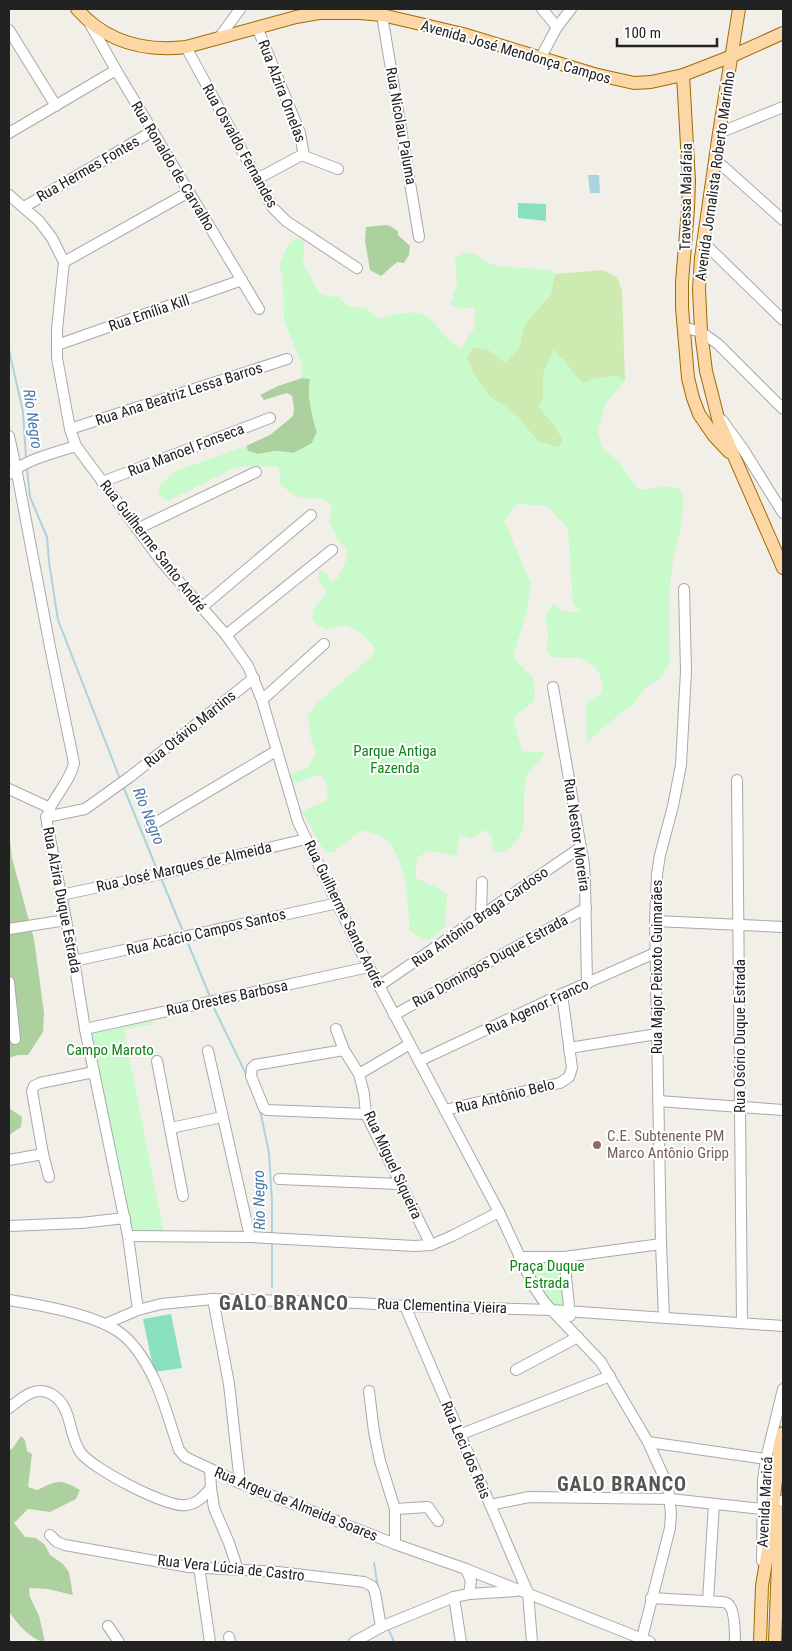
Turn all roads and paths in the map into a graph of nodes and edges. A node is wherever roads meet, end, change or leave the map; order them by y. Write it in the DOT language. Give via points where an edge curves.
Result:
graph roads {
  1 [pos="77,9"];
  2 [pos="240,9"];
  3 [pos="542,9"];
  4 [pos="571,9"];
  5 [pos="739,9"];
  6 [pos="382,15"];
  7 [pos="89,22"];
  8 [pos="257,27"];
  9 [pos="557,27"];
  10 [pos="9,30"];
  11 [pos="783,33"];
  12 [pos="219,38"];
  13 [pos="186,47"];
  14 [pos="732,56"];
  15 [pos="541,58"];
  16 [pos="116,70"];
  17 [pos="683,75"];
  18 [pos="56,106"];
  19 [pos="783,107"];
  20 [pos="153,131"];
  21 [pos="9,133"];
  22 [pos="719,133"];
  23 [pos="304,156"];
  24 [pos="716,160"];
  25 [pos="338,169"];
  26 [pos="257,179"];
  27 [pos="189,192"];
  28 [pos="9,195"];
  29 [pos="24,207"];
  30 [pos="783,220"];
  31 [pos="419,237"];
  32 [pos="703,242"];
  33 [pos="64,262"];
  34 [pos="357,268"];
  35 [pos="242,280"];
  36 [pos="259,309"];
  37 [pos="783,320"];
  38 [pos="683,327"];
  39 [pos="700,332"];
  40 [pos="57,345"];
  41 [pos="287,359"];
  42 [pos="783,409"];
  43 [pos="715,411"];
  44 [pos="270,418"];
  45 [pos="70,429"];
  46 [pos="9,436"];
  47 [pos="76,446"];
  48 [pos="733,456"];
  49 [pos="16,468"];
  50 [pos="256,472"];
  51 [pos="102,482"];
  52 [pos="783,513"];
  53 [pos="311,515"];
  54 [pos="137,529"];
  55 [pos="332,550"];
  56 [pos="783,568"];
  57 [pos="684,589"];
  58 [pos="201,608"];
  59 [pos="226,635"];
  60 [pos="324,644"];
  61 [pos="254,678"];
  62 [pos="553,687"];
  63 [pos="262,700"];
  64 [pos="276,751"];
  65 [pos="738,780"];
  66 [pos="9,789"];
  67 [pos="48,813"];
  68 [pos="150,826"];
  69 [pos="306,838"];
  70 [pos="581,847"];
  71 [pos="482,882"];
  72 [pos="61,895"];
  73 [pos="338,903"];
  74 [pos="586,908"];
  75 [pos="481,916"];
  76 [pos="66,920"];
  77 [pos="655,921"];
  78 [pos="739,925"];
  79 [pos="783,926"];
  80 [pos="9,930"];
  81 [pos="655,953"];
  82 [pos="74,962"];
  83 [pos="369,967"];
  84 [pos="9,982"];
  85 [pos="587,984"];
  86 [pos="379,986"];
  87 [pos="562,994"];
  88 [pos="394,1015"];
  89 [pos="85,1029"];
  90 [pos="336,1029"];
  91 [pos="657,1034"];
  92 [pos="15,1038"];
  93 [pos="410,1044"];
  94 [pos="569,1048"];
  95 [pos="344,1050"];
  96 [pos="208,1051"];
  97 [pos="157,1061"];
  98 [pos="419,1061"];
  99 [pos="94,1072"];
  100 [pos="359,1074"];
  101 [pos="658,1101"];
  102 [pos="740,1106"];
  103 [pos="445,1110"];
  104 [pos="783,1110"];
  105 [pos="366,1114"];
  106 [pos="222,1117"];
  107 [pos="171,1128"];
  108 [pos="42,1154"];
  109 [pos="9,1160"];
  110 [pos="49,1177"];
  111 [pos="279,1179"];
  112 [pos="399,1184"];
  113 [pos="183,1196"];
  114 [pos="499,1212"];
  115 [pos="124,1218"];
  116 [pos="9,1226"];
  117 [pos="128,1236"];
  118 [pos="250,1237"];
  119 [pos="431,1244"];
  120 [pos="661,1244"];
  121 [pos="519,1257"];
  122 [pos="564,1257"];
  123 [pos="213,1299"];
  124 [pos="9,1300"];
  125 [pos="405,1306"];
  126 [pos="138,1310"];
  127 [pos="551,1310"];
  128 [pos="570,1311"];
  129 [pos="664,1317"];
  130 [pos="742,1323"];
  131 [pos="104,1324"];
  132 [pos="783,1326"];
  133 [pos="570,1329"];
  134 [pos="578,1337"];
  135 [pos="516,1370"];
  136 [pos="610,1376"];
  137 [pos="783,1389"];
  138 [pos="369,1391"];
  139 [pos="9,1408"];
  140 [pos="783,1433"];
  141 [pos="460,1435"];
  142 [pos="648,1442"];
  143 [pos="766,1459"];
  144 [pos="210,1469"];
  145 [pos="783,1469"];
  146 [pos="240,1483"];
  147 [pos="211,1488"];
  148 [pos="670,1499"];
  149 [pos="782,1500"];
  150 [pos="714,1504"];
  151 [pos="490,1505"];
  152 [pos="395,1509"];
  153 [pos="762,1509"];
  154 [pos="438,1521"];
  155 [pos="50,1535"];
  156 [pos="395,1544"];
  157 [pos="199,1567"];
  158 [pos="466,1569"];
  159 [pos="238,1570"];
  160 [pos="780,1573"];
  161 [pos="762,1586"];
  162 [pos="524,1592"];
  163 [pos="469,1594"];
  164 [pos="454,1597"];
  165 [pos="651,1598"];
  166 [pos="708,1601"];
  167 [pos="385,1625"];
  168 [pos="108,1626"];
  169 [pos="644,1641"];
  170 [pos="119,1642"];
  171 [pos="210,1642"];
  172 [pos="354,1642"];
  173 [pos="461,1642"];
  174 [pos="532,1642"];
  175 [pos="736,1642"];
  176 [pos="760,1642"];
  177 [pos="775,1642"];
  1 -- 7 [label="main road, Avenida José Mendonça Campos"];
  2 -- 12 [label="street"];
  3 -- 9 [label="street"];
  4 -- 9 [label="street"];
  5 -- 14 [label="main road, Avenida Jornalista Roberto Marinho"];
  6 -- 8 [label="main road, Avenida José Mendonça Campos" via="319,13"];
  6 -- 15 [label="main road, Avenida José Mendonça Campos" via="463,34"];
  6 -- 31 [label="street, Rua Nicolau Paluma"];
  7 -- 13 [label="main road, Avenida José Mendonça Campos" via="102,32 139,45 170,49"];
  7 -- 16 [label="street, Rua Ronaldo de Carvalho"];
  8 -- 12 [label="main road, Avenida José Mendonça Campos"];
  8 -- 23 [label="street, Rua Alzira Ornelas" via="300,133"];
  9 -- 15 [label="street"];
  10 -- 18 [label="street"];
  11 -- 14 [label="main road, Avenida José Mendonça Campos"];
  12 -- 13 [label="main road, Avenida José Mendonça Campos"];
  13 -- 26 [label="street, Rua Osvaldo Fernandes"];
  14 -- 17 [label="main road, Avenida José Mendonça Campos"];
  14 -- 22 [label="main road, Avenida Jornalista Roberto Marinho"];
  15 -- 17 [label="main road, Avenida José Mendonça Campos" via="634,83"];
  16 -- 18 [label="street"];
  16 -- 20 [label="street, Rua Ronaldo de Carvalho"];
  17 -- 38 [label="main road, Travessa Malafaia" via="689,181 682,282"];
  18 -- 21 [label="street"];
  19 -- 22 [label="street"];
  20 -- 27 [label="street, Rua Ronaldo de Carvalho"];
  20 -- 29 [label="street, Rua Hermes Fontes"];
  22 -- 24 [label="main road, Avenida Jornalista Roberto Marinho"];
  23 -- 25 [label="street, Rua Alzira Ornelas"];
  23 -- 26 [label="street, Rua Alzira Ornelas" via="292,159"];
  24 -- 30 [label="street"];
  24 -- 32 [label="main road, Avenida Jornalista Roberto Marinho"];
  26 -- 34 [label="street, Rua Osvaldo Fernandes" via="279,216"];
  27 -- 33 [label="street"];
  27 -- 35 [label="street, Rua Ronaldo de Carvalho"];
  28 -- 29 [label="street"];
  29 -- 33 [label="street" via="52,238"];
  32 -- 37 [label="street"];
  32 -- 39 [label="main road, Avenida Jornalista Roberto Marinho"];
  33 -- 40 [label="street, Rua Guilherme Santo André"];
  35 -- 36 [label="street, Rua Ronaldo de Carvalho"];
  35 -- 40 [label="street, Rua Emília Kill"];
  38 -- 39 [label="street"];
  38 -- 48 [label="main road, Travessa Malafaia" via="688,378 699,414"];
  39 -- 42 [label="street" via="718,344"];
  39 -- 43 [label="main road, Avenida Jornalista Roberto Marinho"];
  40 -- 45 [label="street, Rua Guilherme Santo André"];
  41 -- 45 [label="street, Rua Ana Beatriz Lessa Barros"];
  43 -- 48 [label="main road, Avenida Jornalista Roberto Marinho"];
  43 -- 52 [label="street"];
  44 -- 51 [label="street, Rua Manoel Fonseca"];
  45 -- 47 [label="street, Rua Guilherme Santo André"];
  46 -- 49 [label="street, Rua Alzira Duque Estrada"];
  47 -- 49 [label="street"];
  47 -- 51 [label="street, Rua Guilherme Santo André"];
  48 -- 56 [label="main road, Avenida Jornalista Roberto Marinho"];
  49 -- 67 [label="street, Rua Alzira Duque Estrada" via="74,764 73,772"];
  50 -- 54 [label="street"];
  51 -- 54 [label="street, Rua Guilherme Santo André"];
  53 -- 58 [label="street"];
  54 -- 58 [label="street, Rua Guilherme Santo André"];
  55 -- 59 [label="street"];
  57 -- 77 [label="street, Rua Major Peixoto Guimarães" via="686,670 681,765 660,855"];
  58 -- 59 [label="street, Rua Guilherme Santo André"];
  59 -- 61 [label="street, Rua Guilherme Santo André"];
  60 -- 63 [label="street"];
  61 -- 63 [label="street, Rua Guilherme Santo André"];
  61 -- 67 [label="street, Rua Otávio Martins" via="85,809"];
  62 -- 70 [label="street, Rua Nestor Moreira"];
  63 -- 64 [label="street, Rua Guilherme Santo André"];
  64 -- 68 [label="street"];
  64 -- 69 [label="street, Rua Guilherme Santo André"];
  65 -- 78 [label="street, Rua Osório Duque Estrada"];
  66 -- 67 [label="street"];
  67 -- 72 [label="street, Rua Alzira Duque Estrada"];
  69 -- 72 [label="street, Rua José Marques de Almeida"];
  69 -- 73 [label="street, Rua Guilherme Santo André"];
  70 -- 74 [label="street, Rua Nestor Moreira"];
  70 -- 75 [label="street, Rua Antônio Braga Cardoso"];
  71 -- 75 [label="street"];
  72 -- 76 [label="street, Rua Alzira Duque Estrada"];
  73 -- 82 [label="street, Rua Acácio Campos Santos"];
  73 -- 83 [label="street, Rua Guilherme Santo André"];
  74 -- 85 [label="street, Rua Nestor Moreira"];
  74 -- 88 [label="street, Rua Domingos Duque Estrada"];
  75 -- 86 [label="street, Rua Antônio Braga Cardoso"];
  76 -- 80 [label="street"];
  76 -- 82 [label="street, Rua Alzira Duque Estrada"];
  77 -- 78 [label="street"];
  77 -- 81 [label="street, Rua Major Peixoto Guimarães"];
  78 -- 79 [label="street"];
  78 -- 102 [label="street, Rua Osório Duque Estrada"];
  81 -- 85 [label="street, Rua Agenor Franco"];
  81 -- 91 [label="street, Rua Major Peixoto Guimarães"];
  82 -- 89 [label="street, Rua Alzira Duque Estrada"];
  83 -- 86 [label="street, Rua Guilherme Santo André"];
  83 -- 89 [label="street, Rua Orestes Barbosa"];
  84 -- 92 [label="street"];
  85 -- 87 [label="street, Rua Agenor Franco"];
  86 -- 88 [label="street, Rua Guilherme Santo André"];
  87 -- 94 [label="street, Rua Antônio Belo"];
  87 -- 98 [label="street, Rua Agenor Franco"];
  88 -- 93 [label="street, Rua Guilherme Santo André"];
  89 -- 99 [label="street, Rua Alzira Duque Estrada"];
  90 -- 95 [label="street, Rua Miguel Siqueira"];
  91 -- 94 [label="street"];
  91 -- 101 [label="street, Rua Major Peixoto Guimarães"];
  93 -- 98 [label="street, Rua Guilherme Santo André"];
  93 -- 100 [label="street"];
  94 -- 103 [label="street, Rua Antônio Belo" via="571,1074 560,1083"];
  95 -- 100 [label="street, Rua Miguel Siqueira"];
  95 -- 105 [label="street" via="255,1065 250,1076 264,1108 272,1112"];
  96 -- 106 [label="street"];
  97 -- 107 [label="street"];
  98 -- 103 [label="street, Rua Guilherme Santo André"];
  99 -- 108 [label="street" via="34,1086 32,1095"];
  99 -- 115 [label="street, Rua Alzira Duque Estrada"];
  100 -- 105 [label="street, Rua Miguel Siqueira"];
  101 -- 102 [label="street"];
  101 -- 120 [label="street, Rua Major Peixoto Guimarães"];
  102 -- 104 [label="street"];
  102 -- 130 [label="street, Rua Osório Duque Estrada"];
  103 -- 114 [label="street, Rua Guilherme Santo André"];
  105 -- 112 [label="street, Rua Miguel Siqueira"];
  106 -- 107 [label="street"];
  106 -- 118 [label="street"];
  107 -- 113 [label="street"];
  108 -- 109 [label="street"];
  108 -- 110 [label="street"];
  111 -- 112 [label="street"];
  112 -- 119 [label="street, Rua Miguel Siqueira"];
  114 -- 119 [label="street"];
  114 -- 121 [label="street, Rua Guilherme Santo André"];
  115 -- 116 [label="street"];
  115 -- 117 [label="street, Rua Alzira Duque Estrada"];
  117 -- 118 [label="street"];
  117 -- 126 [label="street, Rua Alzira Duque Estrada"];
  118 -- 119 [label="street" via="414,1246"];
  120 -- 122 [label="street"];
  120 -- 129 [label="street, Rua Major Peixoto Guimarães"];
  121 -- 122 [label="street"];
  121 -- 127 [label="street, Rua Guilherme Santo André" via="534,1287"];
  122 -- 128 [label="street"];
  123 -- 125 [label="street, Rua Clementina Vieira"];
  123 -- 126 [label="street, Rua Clementina Vieira" via="161,1304"];
  123 -- 146 [label="street" via="229,1384"];
  124 -- 131 [label="street, Rua Argeu de Almeida Soares" via="59,1310"];
  125 -- 127 [label="street, Rua Clementina Vieira"];
  125 -- 141 [label="street, Rua Leci dos Reis"];
  126 -- 131 [label="street, Rua Clementina Vieira"];
  127 -- 128 [label="street, Rua Clementina Vieira"];
  127 -- 133 [label="street, Rua Guilherme Santo André"];
  128 -- 129 [label="street, Rua Clementina Vieira"];
  128 -- 133 [label="street"];
  129 -- 130 [label="street, Rua Clementina Vieira"];
  130 -- 132 [label="street, Rua Clementina Vieira"];
  131 -- 144 [label="street, Rua Argeu de Almeida Soares" via="120,1333 146,1363 156,1381 179,1450"];
  133 -- 134 [label="street, Rua Guilherme Santo André"];
  134 -- 135 [label="street"];
  134 -- 136 [label="street, Rua Guilherme Santo André"];
  136 -- 141 [label="street"];
  136 -- 142 [label="street, Rua Guilherme Santo André"];
  137 -- 143 [label="street, Avenida Maricá"];
  138 -- 152 [label="street" via="380,1461"];
  139 -- 147 [label="street" via="29,1393 52,1394 66,1412 75,1442 88,1460 116,1478 172,1504 192,1504"];
  140 -- 161 [label="main road"];
  141 -- 151 [label="street, Rua Leci dos Reis"];
  142 -- 143 [label="street"];
  142 -- 148 [label="street, Rua Guilherme Santo André" via="668,1486"];
  143 -- 153 [label="street, Avenida Maricá"];
  144 -- 146 [label="street, Rua Argeu de Almeida Soares"];
  144 -- 147 [label="street"];
  145 -- 149 [label="main road"];
  146 -- 156 [label="street, Rua Argeu de Almeida Soares"];
  147 -- 159 [label="street" via="214,1508"];
  148 -- 150 [label="street"];
  148 -- 151 [label="street" via="529,1497"];
  148 -- 165 [label="street, Rua Guilherme Santo André" via="670,1528"];
  149 -- 160 [label="main road"];
  150 -- 153 [label="street"];
  150 -- 166 [label="street"];
  151 -- 162 [label="street, Rua Leci dos Reis"];
  152 -- 154 [label="street" via="428,1507"];
  152 -- 156 [label="street"];
  153 -- 161 [label="street, Avenida Maricá"];
  155 -- 157 [label="street, Rua Vera Lúcia de Castro" via="65,1545"];
  156 -- 158 [label="street, Rua Argeu de Almeida Soares"];
  157 -- 159 [label="street, Rua Vera Lúcia de Castro"];
  157 -- 171 [label="street"];
  158 -- 162 [label="street, Rua Argeu de Almeida Soares"];
  158 -- 163 [label="street" via="471,1581"];
  159 -- 167 [label="street, Rua Vera Lúcia de Castro" via="364,1582 375,1592"];
  160 -- 177 [label="main road"];
  161 -- 176 [label="main road"];
  162 -- 163 [label="street"];
  162 -- 169 [label="street, Rua Argeu de Almeida Soares"];
  162 -- 174 [label="street, Rua Leci dos Reis"];
  163 -- 164 [label="street"];
  164 -- 167 [label="street"];
  164 -- 173 [label="street"];
  165 -- 166 [label="street"];
  165 -- 169 [label="street, Rua Guilherme Santo André"];
  166 -- 175 [label="street" via="722,1602 731,1608"];
  167 -- 172 [label="street"];
  168 -- 170 [label="street"];
}
